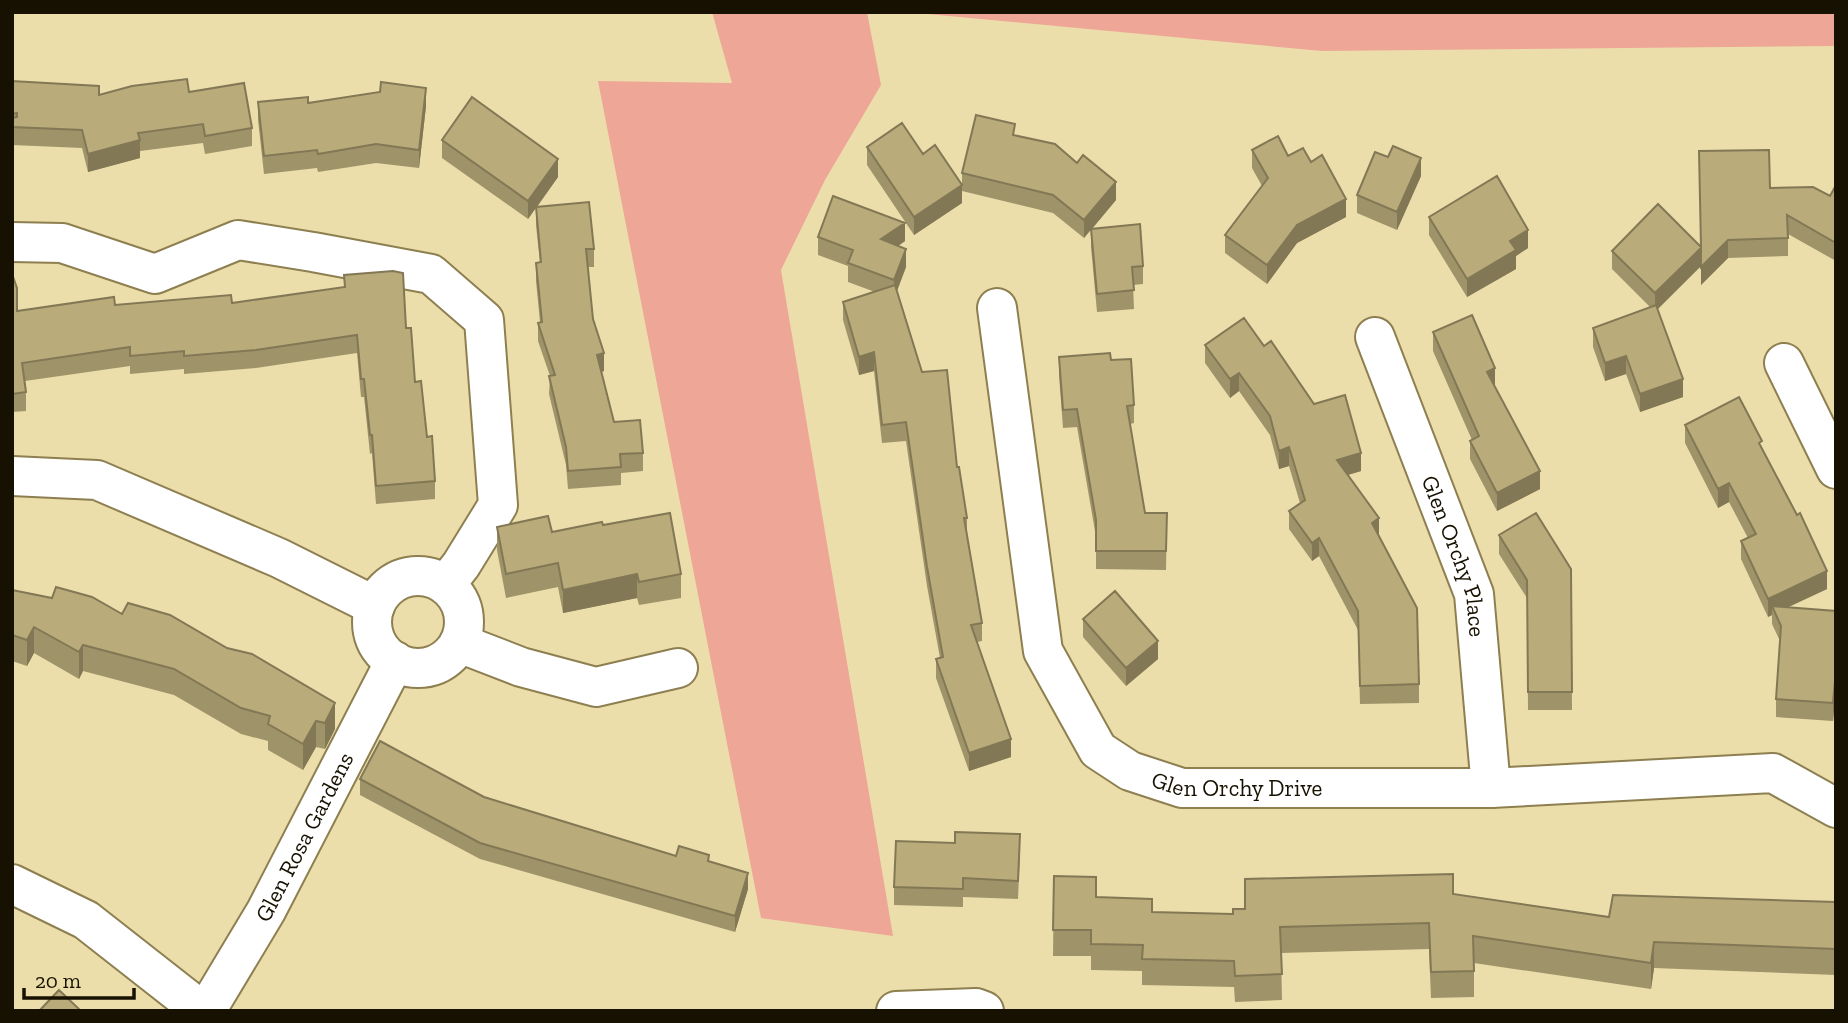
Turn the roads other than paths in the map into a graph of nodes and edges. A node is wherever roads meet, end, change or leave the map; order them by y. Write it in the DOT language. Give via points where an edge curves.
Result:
graph roads {
  1 [pos="12,242"];
  2 [pos="997,308"];
  3 [pos="1375,337"];
  4 [pos="1784,363"];
  5 [pos="1836,469"];
  6 [pos="12,476"];
  7 [pos="446,584"];
  8 [pos="375,606"];
  9 [pos="459,643"];
  10 [pos="395,662"];
  11 [pos="678,668"];
  12 [pos="1491,788"];
  13 [pos="1836,808"];
  14 [pos="12,884"];
  15 [pos="204,1011"];
  16 [pos="896,1011"];
  17 [pos="984,1011"];
  1 -- 7 [label="street" via="62,243 155,274 238,240 431,274 484,320 499,505"];
  2 -- 12 [label="street, Glen Orchy Drive" via="1043,652 1098,750 1130,771 1182,788"];
  3 -- 12 [label="street, Glen Orchy Place" via="1474,594"];
  4 -- 5 [label="street"];
  6 -- 8 [label="street" via="97,481 279,558"];
  7 -- 8 [label="street" via="421,575 394,582"];
  7 -- 9 [label="street" via="462,606 464,633"];
  8 -- 10 [label="street" via="372,628 382,653"];
  9 -- 10 [label="street" via="432,667 405,668"];
  9 -- 11 [label="street" via="521,667 596,687"];
  10 -- 15 [label="street, Glen Rosa Gardens" via="265,911"];
  12 -- 13 [label="street, Glen Orchy Drive" via="1773,773"];
  14 -- 15 [label="street" via="86,920"];
  16 -- 17 [label="street"];
}
